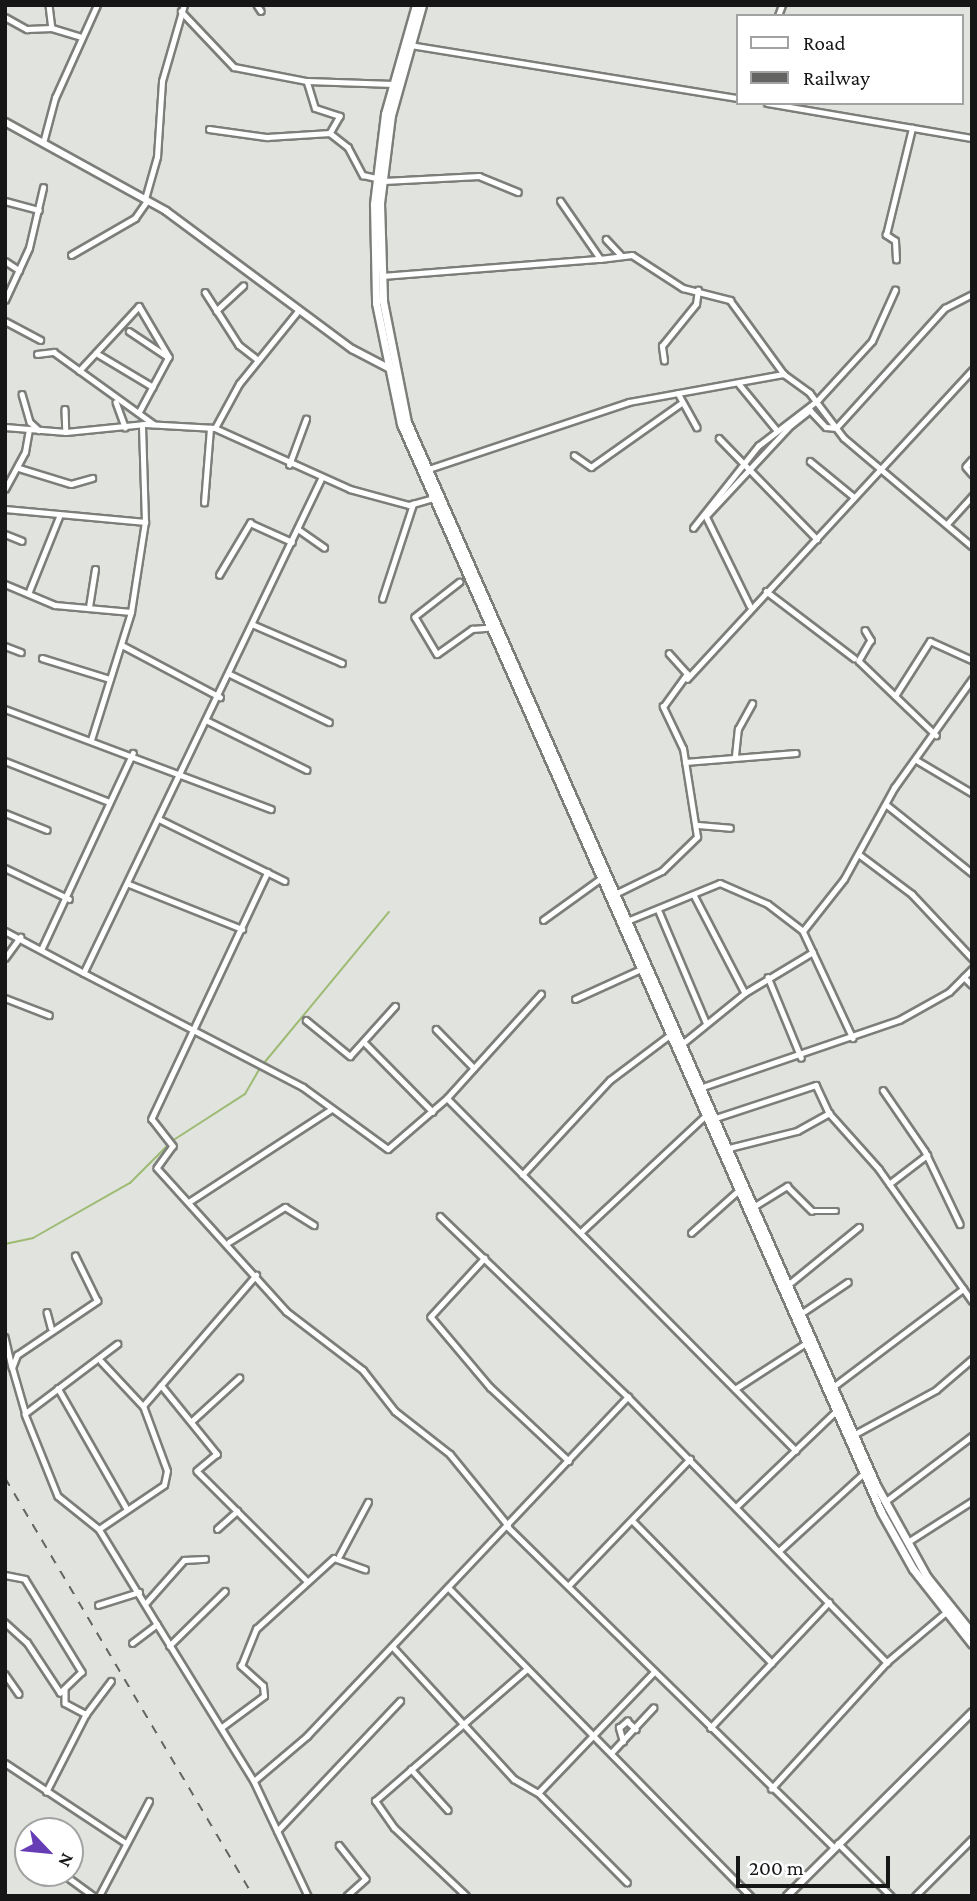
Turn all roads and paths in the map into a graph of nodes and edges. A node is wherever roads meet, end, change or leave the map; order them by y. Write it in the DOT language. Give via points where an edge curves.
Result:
graph roads {
  1 [pos="49,5"];
  2 [pos="97,5"];
  3 [pos="257,5"];
  4 [pos="416,5"];
  5 [pos="422,5"];
  6 [pos="182,8"];
  7 [pos="261,11"];
  8 [pos="5,17"];
  9 [pos="52,28"];
  10 [pos="82,37"];
  11 [pos="407,45"];
  12 [pos="307,81"];
  13 [pos="393,84"];
  14 [pos="736,98"];
  15 [pos="779,105"];
  16 [pos="5,122"];
  17 [pos="912,128"];
  18 [pos="209,129"];
  19 [pos="330,134"];
  20 [pos="972,138"];
  21 [pos="43,143"];
  22 [pos="380,179"];
  23 [pos="43,188"];
  24 [pos="518,192"];
  25 [pos="146,199"];
  26 [pos="5,201"];
  27 [pos="560,201"];
  28 [pos="39,211"];
  29 [pos="606,239"];
  30 [pos="621,254"];
  31 [pos="71,255"];
  32 [pos="600,259"];
  33 [pos="896,260"];
  34 [pos="5,261"];
  35 [pos="19,270"];
  36 [pos="382,276"];
  37 [pos="243,286"];
  38 [pos="698,290"];
  39 [pos="895,290"];
  40 [pos="205,292"];
  41 [pos="972,294"];
  42 [pos="5,300"];
  43 [pos="301,308"];
  44 [pos="216,312"];
  45 [pos="5,321"];
  46 [pos="129,331"];
  47 [pos="40,340"];
  48 [pos="96,353"];
  49 [pos="37,354"];
  50 [pos="169,357"];
  51 [pos="258,360"];
  52 [pos="664,361"];
  53 [pos="391,370"];
  54 [pos="972,370"];
  55 [pos="79,371"];
  56 [pos="784,374"];
  57 [pos="738,383"];
  58 [pos="153,387"];
  59 [pos="678,393"];
  60 [pos="22,394"];
  61 [pos="817,401"];
  62 [pos="116,402"];
  63 [pos="680,404"];
  64 [pos="65,410"];
  65 [pos="140,411"];
  66 [pos="306,419"];
  67 [pos="142,425"];
  68 [pos="155,425"];
  69 [pos="5,427"];
  70 [pos="125,427"];
  71 [pos="697,427"];
  72 [pos="213,428"];
  73 [pos="836,428"];
  74 [pos="776,429"];
  75 [pos="29,430"];
  76 [pos="40,430"];
  77 [pos="65,432"];
  78 [pos="719,438"];
  79 [pos="574,456"];
  80 [pos="972,460"];
  81 [pos="810,461"];
  82 [pos="289,465"];
  83 [pos="19,468"];
  84 [pos="743,468"];
  85 [pos="426,470"];
  86 [pos="882,471"];
  87 [pos="972,474"];
  88 [pos="92,478"];
  89 [pos="322,478"];
  90 [pos="5,489"];
  91 [pos="972,496"];
  92 [pos="853,497"];
  93 [pos="430,499"];
  94 [pos="204,503"];
  95 [pos="413,504"];
  96 [pos="5,509"];
  97 [pos="704,510"];
  98 [pos="706,516"];
  99 [pos="59,517"];
  100 [pos="145,522"];
  101 [pos="947,525"];
  102 [pos="693,528"];
  103 [pos="298,529"];
  104 [pos="5,534"];
  105 [pos="817,539"];
  106 [pos="22,541"];
  107 [pos="292,542"];
  108 [pos="972,546"];
  109 [pos="324,547"];
  110 [pos="96,569"];
  111 [pos="219,575"];
  112 [pos="460,582"];
  113 [pos="5,584"];
  114 [pos="766,591"];
  115 [pos="28,594"];
  116 [pos="382,599"];
  117 [pos="750,606"];
  118 [pos="89,607"];
  119 [pos="131,612"];
  120 [pos="252,624"];
  121 [pos="488,628"];
  122 [pos="865,630"];
  123 [pos="122,645"];
  124 [pos="5,646"];
  125 [pos="21,652"];
  126 [pos="669,654"];
  127 [pos="854,658"];
  128 [pos="43,659"];
  129 [pos="972,660"];
  130 [pos="342,663"];
  131 [pos="230,674"];
  132 [pos="110,679"];
  133 [pos="687,679"];
  134 [pos="972,679"];
  135 [pos="895,696"];
  136 [pos="220,697"];
  137 [pos="752,704"];
  138 [pos="7,709"];
  139 [pos="5,716"];
  140 [pos="208,721"];
  141 [pos="329,722"];
  142 [pos="936,736"];
  143 [pos="91,740"];
  144 [pos="132,753"];
  145 [pos="796,753"];
  146 [pos="735,756"];
  147 [pos="5,761"];
  148 [pos="918,761"];
  149 [pos="685,762"];
  150 [pos="307,770"];
  151 [pos="184,771"];
  152 [pos="972,793"];
  153 [pos="107,802"];
  154 [pos="887,804"];
  155 [pos="271,809"];
  156 [pos="5,813"];
  157 [pos="159,819"];
  158 [pos="698,825"];
  159 [pos="730,828"];
  160 [pos="47,830"];
  161 [pos="859,855"];
  162 [pos="5,868"];
  163 [pos="268,872"];
  164 [pos="972,873"];
  165 [pos="600,879"];
  166 [pos="285,881"];
  167 [pos="128,884"];
  168 [pos="615,894"];
  169 [pos="694,895"];
  170 [pos="69,899"];
  171 [pos="658,909"];
  172 [pos="543,920"];
  173 [pos="627,921"];
  174 [pos="242,929"];
  175 [pos="5,931"];
  176 [pos="803,931"];
  177 [pos="20,937"];
  178 [pos="41,950"];
  179 [pos="813,952"];
  180 [pos="5,958"];
  181 [pos="972,958"];
  182 [pos="641,969"];
  183 [pos="972,969"];
  184 [pos="84,973"];
  185 [pos="768,977"];
  186 [pos="964,977"];
  187 [pos="972,985"];
  188 [pos="746,993"];
  189 [pos="541,994"];
  190 [pos="5,998"];
  191 [pos="575,999"];
  192 [pos="396,1006"];
  193 [pos="49,1015"];
  194 [pos="306,1020"];
  195 [pos="706,1022"];
  196 [pos="193,1028"];
  197 [pos="436,1029"];
  198 [pos="670,1035"];
  199 [pos="853,1038"];
  200 [pos="367,1043"];
  201 [pos="682,1044"];
  202 [pos="802,1057"];
  203 [pos="474,1068"];
  204 [pos="698,1089"];
  205 [pos="883,1090"];
  206 [pos="447,1098"];
  207 [pos="330,1110"];
  208 [pos="433,1112"];
  209 [pos="829,1113"];
  210 [pos="706,1115"];
  211 [pos="716,1118"];
  212 [pos="729,1148"];
  213 [pos="927,1155"];
  214 [pos="522,1175"];
  215 [pos="889,1184"];
  216 [pos="739,1190"];
  217 [pos="189,1202"];
  218 [pos="755,1206"];
  219 [pos="836,1211"];
  220 [pos="440,1216"];
  221 [pos="960,1224"];
  222 [pos="314,1225"];
  223 [pos="859,1227"];
  224 [pos="581,1233"];
  225 [pos="691,1233"];
  226 [pos="229,1242"];
  227 [pos="75,1256"];
  228 [pos="485,1258"];
  229 [pos="256,1275"];
  230 [pos="848,1282"];
  231 [pos="789,1284"];
  232 [pos="963,1289"];
  233 [pos="972,1301"];
  234 [pos="47,1312"];
  235 [pos="802,1312"];
  236 [pos="51,1329"];
  237 [pos="5,1337"];
  238 [pos="807,1343"];
  239 [pos="117,1344"];
  240 [pos="7,1349"];
  241 [pos="972,1359"];
  242 [pos="101,1360"];
  243 [pos="12,1367"];
  244 [pos="239,1378"];
  245 [pos="161,1385"];
  246 [pos="833,1387"];
  247 [pos="58,1388"];
  248 [pos="735,1390"];
  249 [pos="628,1396"];
  250 [pos="143,1406"];
  251 [pos="836,1411"];
  252 [pos="25,1414"];
  253 [pos="192,1421"];
  254 [pos="855,1434"];
  255 [pos="972,1436"];
  256 [pos="796,1451"];
  257 [pos="690,1459"];
  258 [pos="569,1461"];
  259 [pos="863,1474"];
  260 [pos="972,1501"];
  261 [pos="368,1502"];
  262 [pos="885,1502"];
  263 [pos="737,1506"];
  264 [pos="125,1507"];
  265 [pos="237,1511"];
  266 [pos="632,1520"];
  267 [pos="508,1526"];
  268 [pos="99,1529"];
  269 [pos="217,1529"];
  270 [pos="906,1543"];
  271 [pos="780,1550"];
  272 [pos="339,1556"];
  273 [pos="205,1559"];
  274 [pos="365,1569"];
  275 [pos="5,1575"];
  276 [pos="307,1581"];
  277 [pos="568,1586"];
  278 [pos="448,1587"];
  279 [pos="225,1591"];
  280 [pos="139,1592"];
  281 [pos="829,1602"];
  282 [pos="146,1603"];
  283 [pos="98,1605"];
  284 [pos="945,1613"];
  285 [pos="5,1623"];
  286 [pos="968,1623"];
  287 [pos="157,1624"];
  288 [pos="972,1633"];
  289 [pos="132,1643"];
  290 [pos="972,1644"];
  291 [pos="169,1646"];
  292 [pos="393,1647"];
  293 [pos="887,1662"];
  294 [pos="772,1663"];
  295 [pos="527,1670"];
  296 [pos="654,1672"];
  297 [pos="5,1674"];
  298 [pos="111,1681"];
  299 [pos="65,1690"];
  300 [pos="19,1693"];
  301 [pos="400,1701"];
  302 [pos="653,1708"];
  303 [pos="972,1712"];
  304 [pos="86,1714"];
  305 [pos="464,1722"];
  306 [pos="222,1727"];
  307 [pos="636,1728"];
  308 [pos="710,1728"];
  309 [pos="593,1735"];
  310 [pos="623,1742"];
  311 [pos="611,1754"];
  312 [pos="5,1763"];
  313 [pos="411,1769"];
  314 [pos="254,1781"];
  315 [pos="771,1789"];
  316 [pos="46,1792"];
  317 [pos="538,1793"];
  318 [pos="149,1801"];
  319 [pos="448,1810"];
  320 [pos="278,1831"];
  321 [pos="972,1839"];
  322 [pos="126,1843"];
  323 [pos="339,1845"];
  324 [pos="836,1845"];
  325 [pos="627,1882"];
  326 [pos="97,1896"];
  327 [pos="308,1896"];
  328 [pos="347,1896"];
  329 [pos="466,1896"];
  330 [pos="751,1896"];
  331 [pos="787,1896"];
  332 [pos="891,1896"];
  333 [pos="915,1896"];
  1 -- 9 [label="street"];
  2 -- 10 [label="street"];
  3 -- 7 [label="street"];
  4 -- 11 [label="main road"];
  5 -- 11 [label="main road"];
  6 -- 12 [label="street" via="234,67"];
  6 -- 25 [label="street" via="162,81 157,157"];
  8 -- 9 [label="street" via="27,29"];
  9 -- 10 [label="street"];
  10 -- 21 [label="street"];
  11 -- 13 [label="main road"];
  11 -- 14 [label="street"];
  11 -- 22 [label="main road"];
  12 -- 13 [label="street"];
  12 -- 19 [label="street" via="315,108 340,116"];
  13 -- 22 [label="main road"];
  15 -- 17 [label="street"];
  16 -- 21 [label="street"];
  17 -- 20 [label="street"];
  17 -- 33 [label="street" via="886,235 895,241"];
  18 -- 19 [label="street" via="267,137"];
  19 -- 22 [label="street" via="345,143 363,175"];
  21 -- 25 [label="street"];
  22 -- 24 [label="street" via="479,176"];
  22 -- 36 [label="main road"];
  22 -- 53 [label="main road" via="374,257"];
  23 -- 28 [label="street"];
  25 -- 31 [label="street" via="135,219"];
  25 -- 43 [label="street"];
  26 -- 28 [label="street"];
  27 -- 32 [label="street"];
  28 -- 35 [label="street"];
  29 -- 30 [label="street"];
  30 -- 32 [label="street"];
  30 -- 38 [label="street" via="657,265 683,288"];
  32 -- 36 [label="street"];
  34 -- 35 [label="street"];
  35 -- 42 [label="street"];
  36 -- 53 [label="main road"];
  37 -- 44 [label="street"];
  38 -- 52 [label="street" via="696,304 662,346"];
  38 -- 56 [label="street" via="730,300"];
  39 -- 61 [label="street" via="872,341"];
  40 -- 44 [label="street"];
  41 -- 73 [label="street" via="945,308"];
  43 -- 51 [label="street"];
  43 -- 53 [label="street"];
  44 -- 51 [label="street"];
  45 -- 47 [label="street"];
  46 -- 50 [label="street"];
  48 -- 50 [label="street" via="136,304"];
  48 -- 55 [label="street"];
  48 -- 58 [label="street"];
  49 -- 55 [label="street" via="54,352"];
  50 -- 58 [label="street"];
  51 -- 72 [label="street"];
  53 -- 85 [label="main road"];
  53 -- 93 [label="main road"];
  54 -- 86 [label="street"];
  55 -- 65 [label="street"];
  56 -- 57 [label="street"];
  56 -- 61 [label="street"];
  57 -- 59 [label="street"];
  57 -- 74 [label="street"];
  58 -- 65 [label="street"];
  59 -- 63 [label="street"];
  59 -- 85 [label="street" via="598,412"];
  60 -- 76 [label="street" via="30,422"];
  61 -- 73 [label="street"];
  61 -- 74 [label="street"];
  62 -- 70 [label="street"];
  63 -- 71 [label="street"];
  63 -- 79 [label="street" via="591,467"];
  64 -- 77 [label="street"];
  65 -- 68 [label="street"];
  66 -- 82 [label="street"];
  67 -- 68 [label="street"];
  67 -- 70 [label="street"];
  67 -- 100 [label="street"];
  68 -- 72 [label="street"];
  69 -- 75 [label="street"];
  70 -- 77 [label="street"];
  72 -- 82 [label="street"];
  72 -- 94 [label="street"];
  73 -- 84 [label="street" via="826,427 810,410"];
  73 -- 86 [label="street"];
  74 -- 84 [label="street"];
  75 -- 76 [label="street"];
  75 -- 83 [label="street"];
  76 -- 77 [label="street"];
  78 -- 84 [label="street"];
  80 -- 87 [label="street" via="966,467"];
  81 -- 92 [label="street"];
  82 -- 89 [label="street"];
  83 -- 88 [label="street" via="71,484"];
  83 -- 90 [label="street"];
  84 -- 97 [label="street"];
  84 -- 98 [label="street"];
  84 -- 105 [label="street"];
  85 -- 168 [label="main road"];
  86 -- 92 [label="street"];
  86 -- 101 [label="street"];
  89 -- 95 [label="street"];
  89 -- 103 [label="street"];
  91 -- 101 [label="street"];
  92 -- 105 [label="street"];
  93 -- 95 [label="street"];
  93 -- 121 [label="main road"];
  95 -- 116 [label="street"];
  96 -- 99 [label="street"];
  97 -- 98 [label="street"];
  97 -- 102 [label="street"];
  98 -- 117 [label="street"];
  99 -- 100 [label="street"];
  99 -- 115 [label="street"];
  100 -- 119 [label="street"];
  101 -- 108 [label="street"];
  103 -- 107 [label="street"];
  103 -- 109 [label="street"];
  104 -- 106 [label="street"];
  105 -- 114 [label="street"];
  107 -- 111 [label="street" via="250,523"];
  107 -- 120 [label="street"];
  110 -- 118 [label="street"];
  112 -- 121 [label="street" via="415,617 437,654 472,629"];
  113 -- 115 [label="street"];
  114 -- 117 [label="street"];
  114 -- 127 [label="street"];
  115 -- 118 [label="street"];
  117 -- 133 [label="street"];
  118 -- 119 [label="street"];
  119 -- 123 [label="street"];
  120 -- 130 [label="street"];
  120 -- 131 [label="street"];
  121 -- 165 [label="main road"];
  122 -- 135 [label="street" via="871,640 859,661"];
  123 -- 132 [label="street"];
  123 -- 136 [label="street"];
  124 -- 125 [label="street"];
  126 -- 133 [label="street"];
  128 -- 132 [label="street"];
  129 -- 135 [label="street" via="930,641"];
  131 -- 136 [label="street"];
  131 -- 141 [label="street"];
  132 -- 143 [label="street"];
  133 -- 149 [label="street" via="663,707"];
  134 -- 142 [label="street"];
  135 -- 142 [label="street"];
  136 -- 140 [label="street"];
  137 -- 146 [label="street" via="738,729"];
  138 -- 139 [label="street"];
  138 -- 143 [label="street"];
  140 -- 150 [label="street"];
  140 -- 151 [label="street"];
  142 -- 148 [label="street"];
  143 -- 144 [label="street"];
  144 -- 151 [label="street"];
  144 -- 153 [label="street"];
  145 -- 146 [label="street"];
  146 -- 149 [label="street"];
  147 -- 153 [label="street"];
  148 -- 152 [label="street"];
  148 -- 154 [label="street"];
  149 -- 158 [label="street"];
  151 -- 155 [label="street"];
  151 -- 157 [label="street"];
  153 -- 170 [label="street"];
  154 -- 161 [label="street"];
  154 -- 164 [label="street"];
  156 -- 160 [label="street"];
  157 -- 163 [label="street"];
  157 -- 167 [label="street"];
  158 -- 159 [label="street"];
  158 -- 168 [label="street" via="688,852"];
  161 -- 176 [label="street"];
  161 -- 181 [label="street" via="912,894"];
  162 -- 170 [label="street"];
  163 -- 166 [label="street"];
  163 -- 174 [label="street"];
  165 -- 172 [label="street"];
  165 -- 182 [label="main road"];
  167 -- 174 [label="street"];
  167 -- 184 [label="street"];
  168 -- 173 [label="main road"];
  169 -- 171 [label="street"];
  169 -- 176 [label="street" via="726,883"];
  169 -- 188 [label="street"];
  170 -- 178 [label="street"];
  171 -- 173 [label="street"];
  171 -- 195 [label="street"];
  173 -- 201 [label="main road"];
  174 -- 196 [label="street"];
  175 -- 177 [label="street"];
  176 -- 179 [label="street"];
  177 -- 178 [label="street"];
  177 -- 180 [label="street"];
  178 -- 184 [label="street"];
  179 -- 185 [label="street"];
  179 -- 199 [label="street"];
  182 -- 191 [label="street"];
  182 -- 198 [label="main road"];
  183 -- 186 [label="street"];
  184 -- 196 [label="street"];
  185 -- 188 [label="street"];
  185 -- 202 [label="street"];
  186 -- 187 [label="street"];
  186 -- 199 [label="street" via="899,1020"];
  188 -- 195 [label="street"];
  189 -- 203 [label="street"];
  190 -- 193 [label="street"];
  192 -- 200 [label="street"];
  194 -- 200 [label="street" via="344,1056"];
  195 -- 201 [label="street"];
  196 -- 207 [label="street" via="303,1087"];
  196 -- 217 [label="street" via="152,1119 169,1142 157,1168"];
  197 -- 203 [label="street"];
  198 -- 204 [label="main road"];
  198 -- 214 [label="street" via="611,1080"];
  199 -- 202 [label="street"];
  200 -- 208 [label="street"];
  201 -- 204 [label="main road"];
  202 -- 204 [label="street"];
  203 -- 206 [label="street"];
  204 -- 210 [label="main road"];
  204 -- 211 [label="main road"];
  205 -- 213 [label="street"];
  206 -- 208 [label="street"];
  206 -- 214 [label="street"];
  207 -- 208 [label="street" via="388,1150"];
  207 -- 217 [label="street"];
  209 -- 211 [label="street" via="814,1084"];
  209 -- 212 [label="street" via="797,1131"];
  209 -- 215 [label="street"];
  210 -- 216 [label="main road"];
  210 -- 224 [label="street"];
  211 -- 212 [label="main road"];
  212 -- 218 [label="main road"];
  213 -- 215 [label="street"];
  213 -- 221 [label="street"];
  214 -- 224 [label="street"];
  215 -- 232 [label="street"];
  216 -- 225 [label="street"];
  216 -- 238 [label="main road"];
  217 -- 226 [label="street"];
  218 -- 219 [label="street" via="787,1186 812,1211"];
  218 -- 231 [label="main road"];
  220 -- 228 [label="street"];
  222 -- 226 [label="street" via="285,1207"];
  223 -- 231 [label="street"];
  224 -- 248 [label="street"];
  226 -- 229 [label="street"];
  227 -- 236 [label="street" via="97,1301"];
  228 -- 249 [label="street"];
  228 -- 258 [label="street" via="431,1317 490,1387"];
  229 -- 245 [label="street"];
  229 -- 267 [label="street" via="286,1311 363,1370 394,1412 450,1454"];
  230 -- 235 [label="street"];
  231 -- 235 [label="main road"];
  232 -- 233 [label="street"];
  232 -- 246 [label="street"];
  234 -- 236 [label="street"];
  235 -- 246 [label="main road"];
  236 -- 243 [label="street" via="20,1351"];
  237 -- 240 [label="street"];
  238 -- 248 [label="street"];
  238 -- 251 [label="main road"];
  239 -- 242 [label="street"];
  240 -- 243 [label="street"];
  241 -- 254 [label="street" via="936,1390"];
  242 -- 247 [label="street"];
  242 -- 250 [label="street"];
  243 -- 252 [label="street"];
  244 -- 253 [label="street"];
  245 -- 250 [label="street"];
  245 -- 253 [label="street"];
  246 -- 254 [label="main road"];
  247 -- 252 [label="street"];
  247 -- 264 [label="street"];
  248 -- 256 [label="street"];
  249 -- 257 [label="street"];
  249 -- 258 [label="street"];
  250 -- 264 [label="street" via="168,1475 157,1491"];
  251 -- 256 [label="street"];
  251 -- 259 [label="main road"];
  252 -- 268 [label="street" via="58,1496"];
  253 -- 265 [label="street" via="217,1454 197,1471"];
  254 -- 262 [label="main road"];
  255 -- 262 [label="street"];
  256 -- 263 [label="street"];
  257 -- 263 [label="street"];
  257 -- 266 [label="street"];
  258 -- 267 [label="street"];
  259 -- 271 [label="street"];
  259 -- 284 [label="main road" via="906,1558"];
  260 -- 270 [label="street"];
  261 -- 272 [label="street"];
  262 -- 270 [label="main road"];
  263 -- 271 [label="street"];
  264 -- 268 [label="street"];
  265 -- 269 [label="street"];
  265 -- 276 [label="street"];
  266 -- 277 [label="street"];
  266 -- 294 [label="street"];
  267 -- 277 [label="street"];
  267 -- 278 [label="street"];
  268 -- 280 [label="street"];
  270 -- 286 [label="main road"];
  271 -- 281 [label="street"];
  272 -- 274 [label="street"];
  272 -- 276 [label="street"];
  273 -- 282 [label="street" via="184,1560"];
  275 -- 299 [label="street" via="25,1579 81,1662 82,1672"];
  276 -- 306 [label="street" via="252,1633 241,1666 263,1686 264,1696"];
  277 -- 296 [label="street"];
  278 -- 292 [label="street"];
  278 -- 295 [label="street"];
  279 -- 291 [label="street"];
  280 -- 282 [label="street"];
  280 -- 283 [label="street"];
  281 -- 293 [label="street"];
  281 -- 294 [label="street"];
  282 -- 287 [label="street"];
  284 -- 290 [label="main road"];
  284 -- 293 [label="street"];
  285 -- 299 [label="street" via="60,1693"];
  286 -- 288 [label="main road"];
  287 -- 289 [label="street"];
  287 -- 291 [label="street"];
  291 -- 306 [label="street"];
  292 -- 305 [label="street"];
  292 -- 314 [label="street" via="286,1758"];
  293 -- 315 [label="street"];
  294 -- 308 [label="street"];
  295 -- 305 [label="street"];
  295 -- 309 [label="street"];
  296 -- 308 [label="street"];
  296 -- 309 [label="street"];
  297 -- 300 [label="street"];
  298 -- 304 [label="street"];
  299 -- 304 [label="street" via="65,1703"];
  301 -- 320 [label="street"];
  302 -- 307 [label="street"];
  303 -- 324 [label="street"];
  304 -- 316 [label="street"];
  305 -- 313 [label="street"];
  305 -- 317 [label="street" via="514,1779"];
  306 -- 314 [label="street"];
  307 -- 310 [label="street"];
  307 -- 310 [label="street" via="627,1721 619,1728"];
  308 -- 315 [label="street"];
  309 -- 311 [label="street"];
  309 -- 317 [label="street"];
  310 -- 311 [label="street"];
  311 -- 330 [label="street"];
  312 -- 316 [label="street"];
  313 -- 319 [label="street"];
  313 -- 329 [label="street" via="376,1804"];
  314 -- 320 [label="street"];
  315 -- 324 [label="street"];
  316 -- 322 [label="street"];
  317 -- 325 [label="street"];
  318 -- 322 [label="street"];
  320 -- 327 [label="street"];
  321 -- 333 [label="street"];
  322 -- 326 [label="street"];
  323 -- 328 [label="street" via="366,1879"];
  324 -- 331 [label="street"];
  324 -- 332 [label="street"];
}
